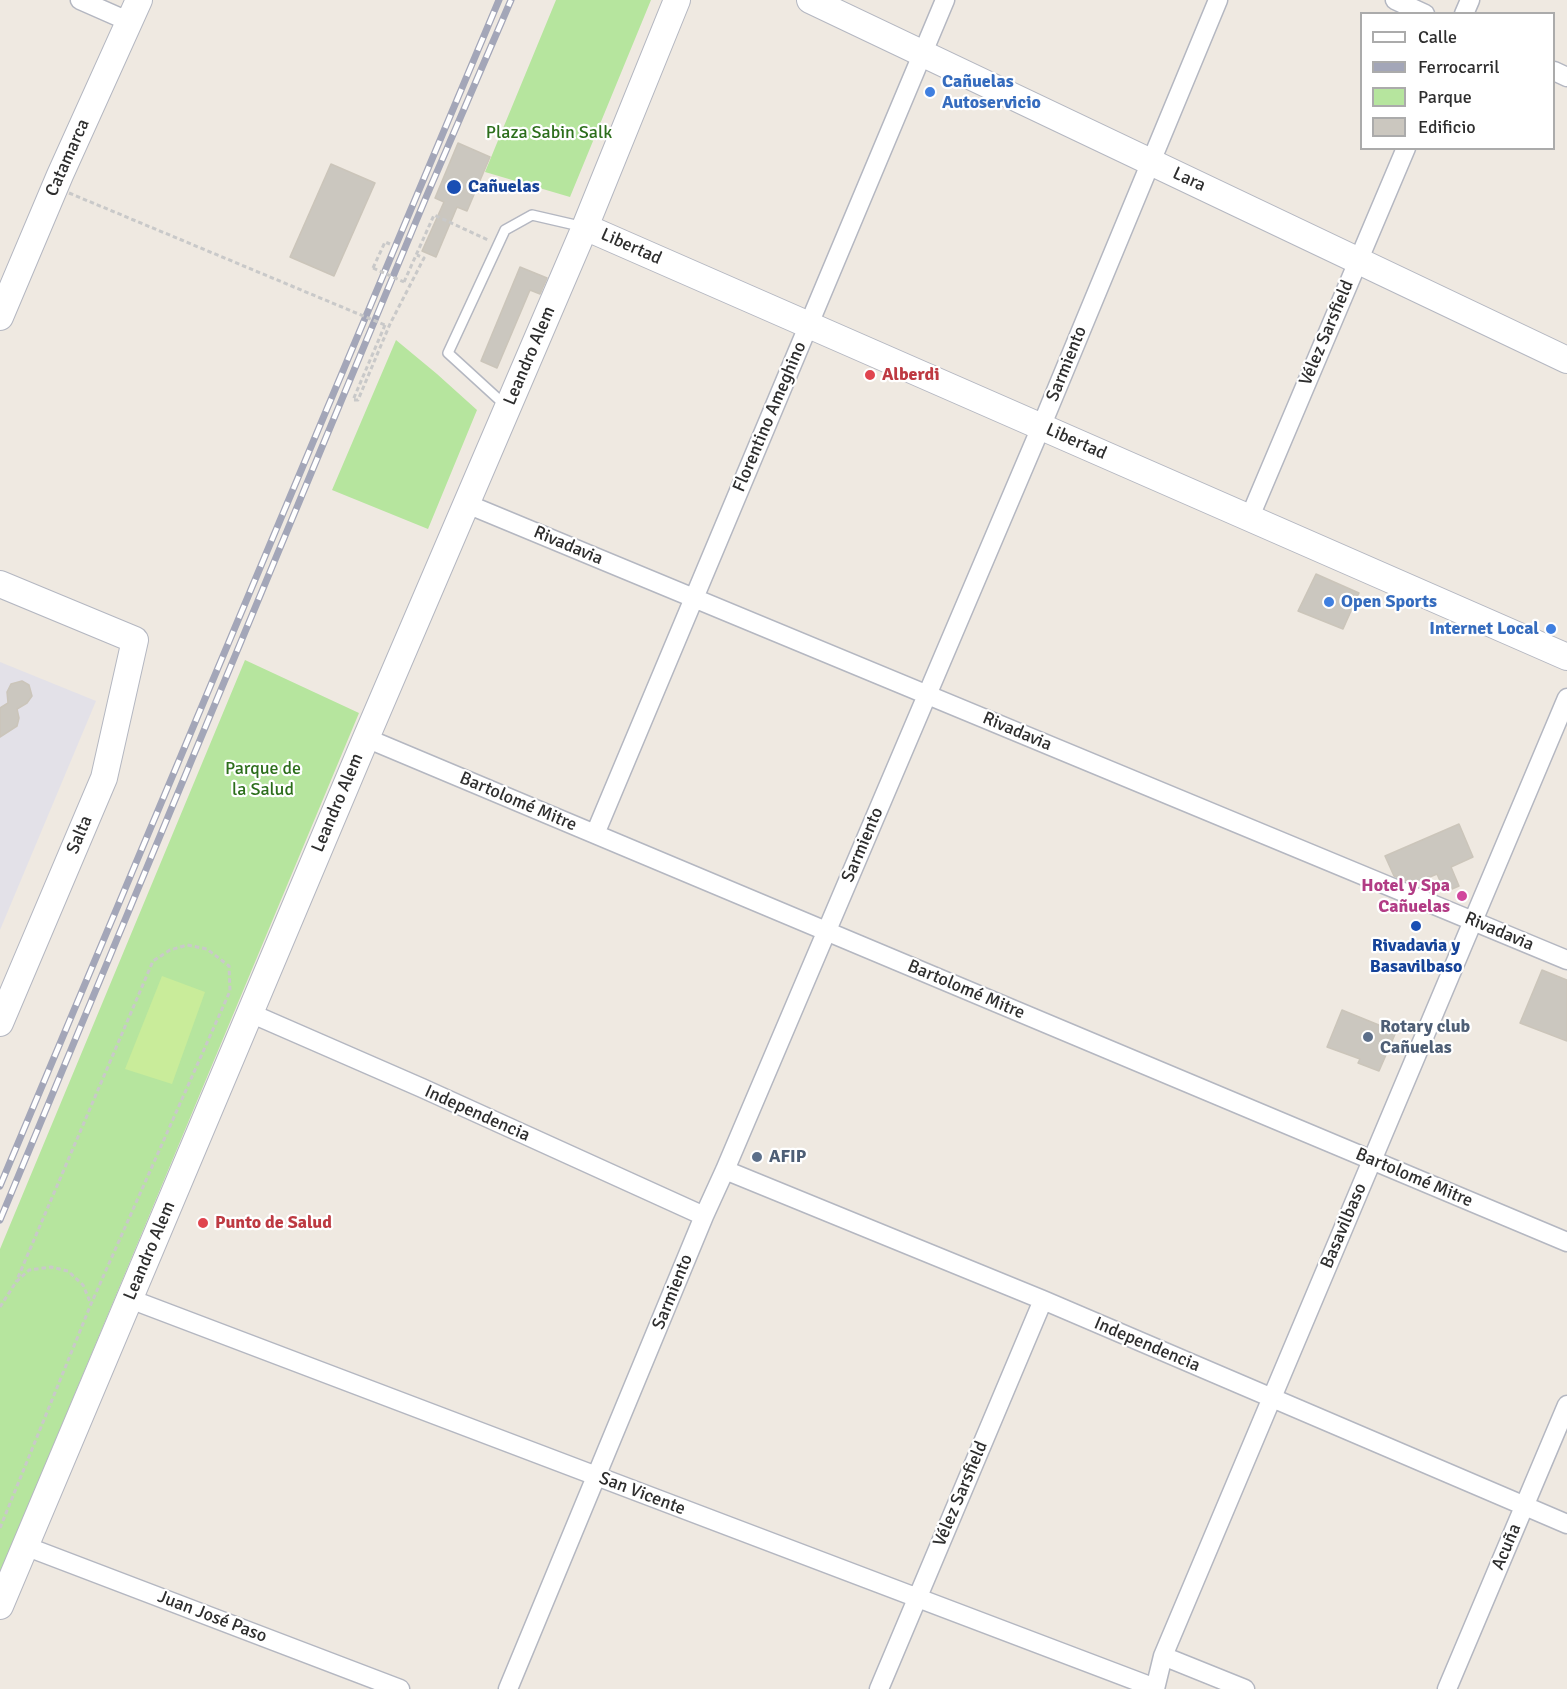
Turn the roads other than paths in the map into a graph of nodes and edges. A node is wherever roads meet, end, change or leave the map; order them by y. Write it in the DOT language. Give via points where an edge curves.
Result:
graph roads {
  1 [pos="80,0"];
  2 [pos="677,0"];
  3 [pos="810,0"];
  4 [pos="945,0"];
  5 [pos="1218,0"];
  6 [pos="1395,0"];
  7 [pos="135,11"];
  8 [pos="1421,12"];
  9 [pos="923,54"];
  10 [pos="1405,150"];
  11 [pos="1150,162"];
  12 [pos="585,227"];
  13 [pos="1357,260"];
  14 [pos="0,317"];
  15 [pos="809,326"];
  16 [pos="1567,360"];
  17 [pos="508,408"];
  18 [pos="1041,427"];
  19 [pos="467,504"];
  20 [pos="1249,519"];
  21 [pos="0,584"];
  22 [pos="694,598"];
  23 [pos="1567,657"];
  24 [pos="926,694"];
  25 [pos="1567,698"];
  26 [pos="366,738"];
  27 [pos="595,834"];
  28 [pos="1472,921"];
  29 [pos="826,932"];
  30 [pos="1567,960"];
  31 [pos="250,1013"];
  32 [pos="0,1023"];
  33 [pos="1372,1160"];
  34 [pos="725,1170"];
  35 [pos="704,1216"];
  36 [pos="1567,1242"];
  37 [pos="130,1299"];
  38 [pos="1043,1300"];
  39 [pos="1272,1398"];
  40 [pos="1567,1405"];
  41 [pos="597,1476"];
  42 [pos="1525,1506"];
  43 [pos="1567,1524"];
  44 [pos="25,1545"];
  45 [pos="917,1598"];
  46 [pos="0,1606"];
  47 [pos="1163,1656"];
  48 [pos="400,1689"];
  49 [pos="508,1689"];
  50 [pos="879,1689"];
  51 [pos="1155,1689"];
  52 [pos="1245,1689"];
  53 [pos="1447,1689"];
  1 -- 7 [label="street"];
  2 -- 12 [label="street, Leandro Alem"];
  3 -- 9 [label="street, Lara"];
  4 -- 9 [label="street, Florentino Ameghino"];
  5 -- 11 [label="street, Sarmiento"];
  6 -- 8 [label="street"];
  7 -- 14 [label="street, Catamarca"];
  9 -- 11 [label="street, Lara"];
  9 -- 15 [label="street, Florentino Ameghino"];
  10 -- 13 [label="street, Vélez Sarsfield"];
  11 -- 13 [label="street, Lara"];
  11 -- 18 [label="street, Sarmiento"];
  12 -- 15 [label="street, Libertad"];
  12 -- 17 [label="street, Leandro Alem"];
  12 -- 17 [label="lane" via="532,215 505,230 448,353"];
  13 -- 16 [label="street, Lara"];
  13 -- 20 [label="street, Vélez Sarsfield"];
  15 -- 18 [label="street, Libertad"];
  15 -- 22 [label="street, Florentino Ameghino"];
  17 -- 19 [label="street, Leandro Alem"];
  18 -- 20 [label="street, Libertad"];
  18 -- 24 [label="street, Sarmiento"];
  19 -- 22 [label="street, Rivadavia"];
  19 -- 26 [label="street, Leandro Alem"];
  20 -- 23 [label="street, Libertad"];
  21 -- 32 [label="street, Salta" via="135,640 104,778"];
  22 -- 24 [label="street, Rivadavia"];
  22 -- 27 [label="street, Florentino Ameghino"];
  24 -- 28 [label="street, Rivadavia"];
  24 -- 29 [label="street, Sarmiento"];
  25 -- 28 [label="street, Basavilbaso"];
  26 -- 27 [label="street, Bartolomé Mitre"];
  26 -- 31 [label="street, Leandro Alem"];
  27 -- 29 [label="street, Bartolomé Mitre"];
  28 -- 30 [label="street, Rivadavia"];
  28 -- 33 [label="street, Basavilbaso"];
  29 -- 33 [label="street, Bartolomé Mitre"];
  29 -- 34 [label="street, Sarmiento"];
  31 -- 35 [label="street, Independencia"];
  31 -- 37 [label="street, Leandro Alem"];
  33 -- 36 [label="street, Bartolomé Mitre"];
  33 -- 39 [label="street, Basavilbaso"];
  34 -- 35 [label="street, Sarmiento"];
  34 -- 38 [label="street, Independencia"];
  35 -- 41 [label="street, Sarmiento"];
  37 -- 41 [label="street, San Vicente"];
  37 -- 44 [label="street, Leandro Alem"];
  38 -- 39 [label="street, Independencia"];
  38 -- 45 [label="street, Vélez Sarsfield"];
  39 -- 42 [label="street, Independencia"];
  39 -- 47 [label="street, Basavilbaso"];
  40 -- 42 [label="street, Acuña"];
  41 -- 45 [label="street, San Vicente"];
  41 -- 49 [label="street, Sarmiento"];
  42 -- 43 [label="street, Independencia"];
  42 -- 53 [label="street, Acuña"];
  44 -- 46 [label="street, Leandro Alem"];
  44 -- 48 [label="street, Juan José Paso"];
  45 -- 50 [label="street, Vélez Sarsfield"];
  45 -- 51 [label="street, San Vicente"];
  47 -- 51 [label="street, Basavilbaso"];
  47 -- 52 [label="street"];
}
